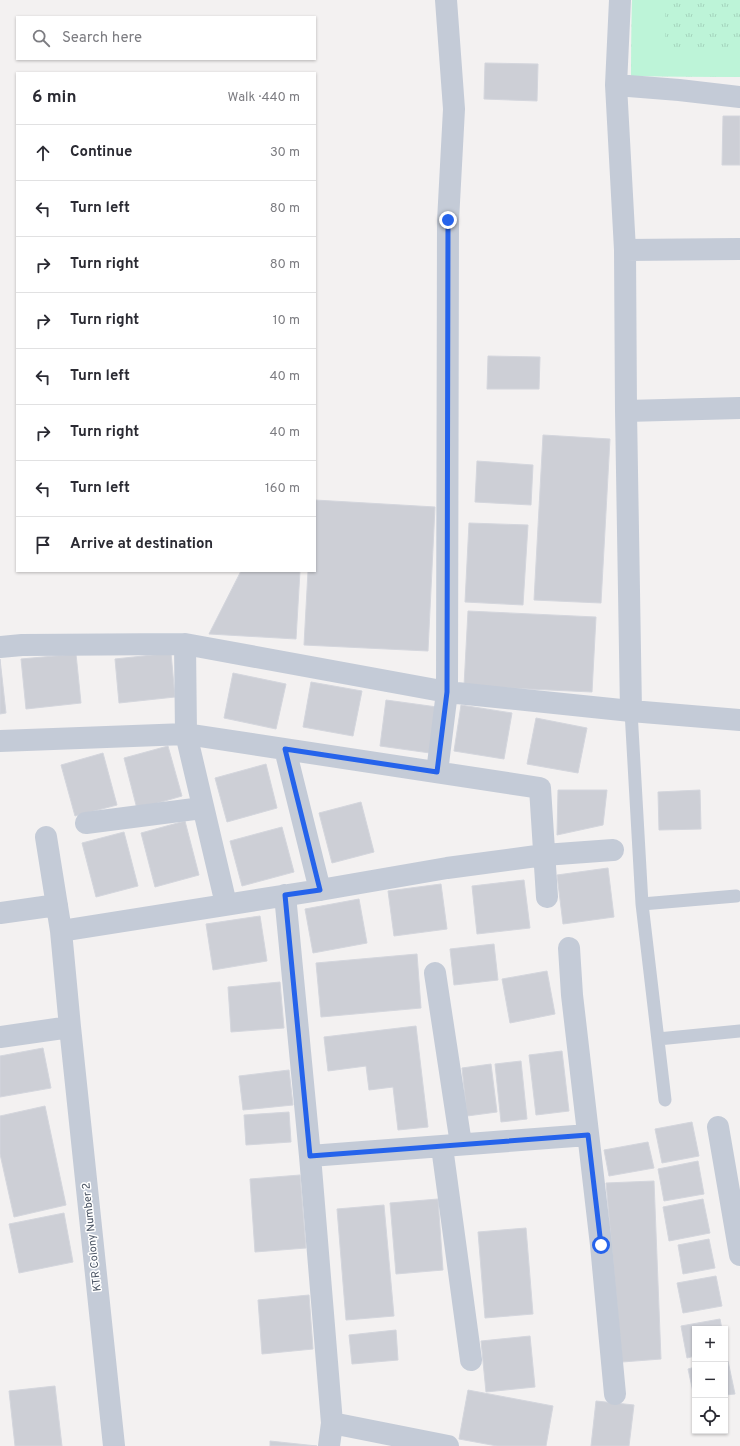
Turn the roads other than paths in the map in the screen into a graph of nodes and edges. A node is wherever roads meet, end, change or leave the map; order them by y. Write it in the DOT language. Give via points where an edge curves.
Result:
graph roads {
  1 [pos="446,0"];
  2 [pos="616,0"];
  3 [pos="616,85"];
  4 [pos="740,96"];
  5 [pos="740,249"];
  6 [pos="625,250"];
  7 [pos="740,408"];
  8 [pos="626,410"];
  9 [pos="185,644"];
  10 [pos="0,647"];
  11 [pos="447,692"];
  12 [pos="631,711"];
  13 [pos="740,720"];
  14 [pos="186,734"];
  15 [pos="0,741"];
  16 [pos="285,749"];
  17 [pos="437,772"];
  18 [pos="202,808"];
  19 [pos="86,823"];
  20 [pos="46,837"];
  21 [pos="613,850"];
  22 [pos="544,855"];
  23 [pos="320,890"];
  24 [pos="285,895"];
  25 [pos="736,896"];
  26 [pos="547,897"];
  27 [pos="226,904"];
  28 [pos="642,904"];
  29 [pos="57,905"];
  30 [pos="0,913"];
  31 [pos="61,931"];
  32 [pos="569,948"];
  33 [pos="435,973"];
  34 [pos="70,1027"];
  35 [pos="740,1031"];
  36 [pos="0,1037"];
  37 [pos="658,1039"];
  38 [pos="665,1100"];
  39 [pos="718,1127"];
  40 [pos="588,1135"];
  41 [pos="451,1145"];
  42 [pos="310,1156"];
  43 [pos="740,1254"];
  44 [pos="471,1360"];
  45 [pos="616,1394"];
  46 [pos="332,1423"];
  47 [pos="114,1446"];
  48 [pos="329,1446"];
  49 [pos="448,1446"];
  1 -- 11 [label="street" via="454,109 448,220"];
  2 -- 3 [label="street"];
  3 -- 4 [label="street"];
  3 -- 6 [label="street"];
  5 -- 6 [label="street"];
  6 -- 8 [label="street"];
  7 -- 8 [label="street"];
  8 -- 12 [label="street"];
  9 -- 10 [label="street"];
  9 -- 11 [label="street"];
  9 -- 14 [label="street"];
  11 -- 12 [label="street"];
  11 -- 17 [label="street"];
  12 -- 13 [label="street"];
  12 -- 28 [label="lane"];
  14 -- 15 [label="street"];
  14 -- 16 [label="street"];
  14 -- 18 [label="street"];
  16 -- 17 [label="street"];
  16 -- 23 [label="street"];
  17 -- 22 [label="street" via="540,788"];
  18 -- 19 [label="street"];
  18 -- 27 [label="street"];
  20 -- 29 [label="street, KTR Colony Number 2"];
  21 -- 22 [label="street"];
  22 -- 23 [label="street" via="447,868"];
  22 -- 26 [label="street"];
  23 -- 24 [label="street"];
  24 -- 27 [label="street"];
  24 -- 42 [label="street"];
  25 -- 28 [label="lane"];
  27 -- 31 [label="street"];
  28 -- 37 [label="lane"];
  29 -- 30 [label="street"];
  29 -- 31 [label="street, KTR Colony Number 2"];
  31 -- 34 [label="street, KTR Colony Number 2"];
  32 -- 40 [label="street"];
  33 -- 41 [label="street"];
  34 -- 36 [label="street"];
  34 -- 47 [label="street, KTR Colony Number 2"];
  35 -- 37 [label="lane"];
  37 -- 38 [label="lane"];
  39 -- 43 [label="street"];
  40 -- 41 [label="street"];
  40 -- 45 [label="street"];
  41 -- 42 [label="street"];
  41 -- 44 [label="street"];
  42 -- 46 [label="street"];
  46 -- 48 [label="street"];
  46 -- 49 [label="street"];
}
